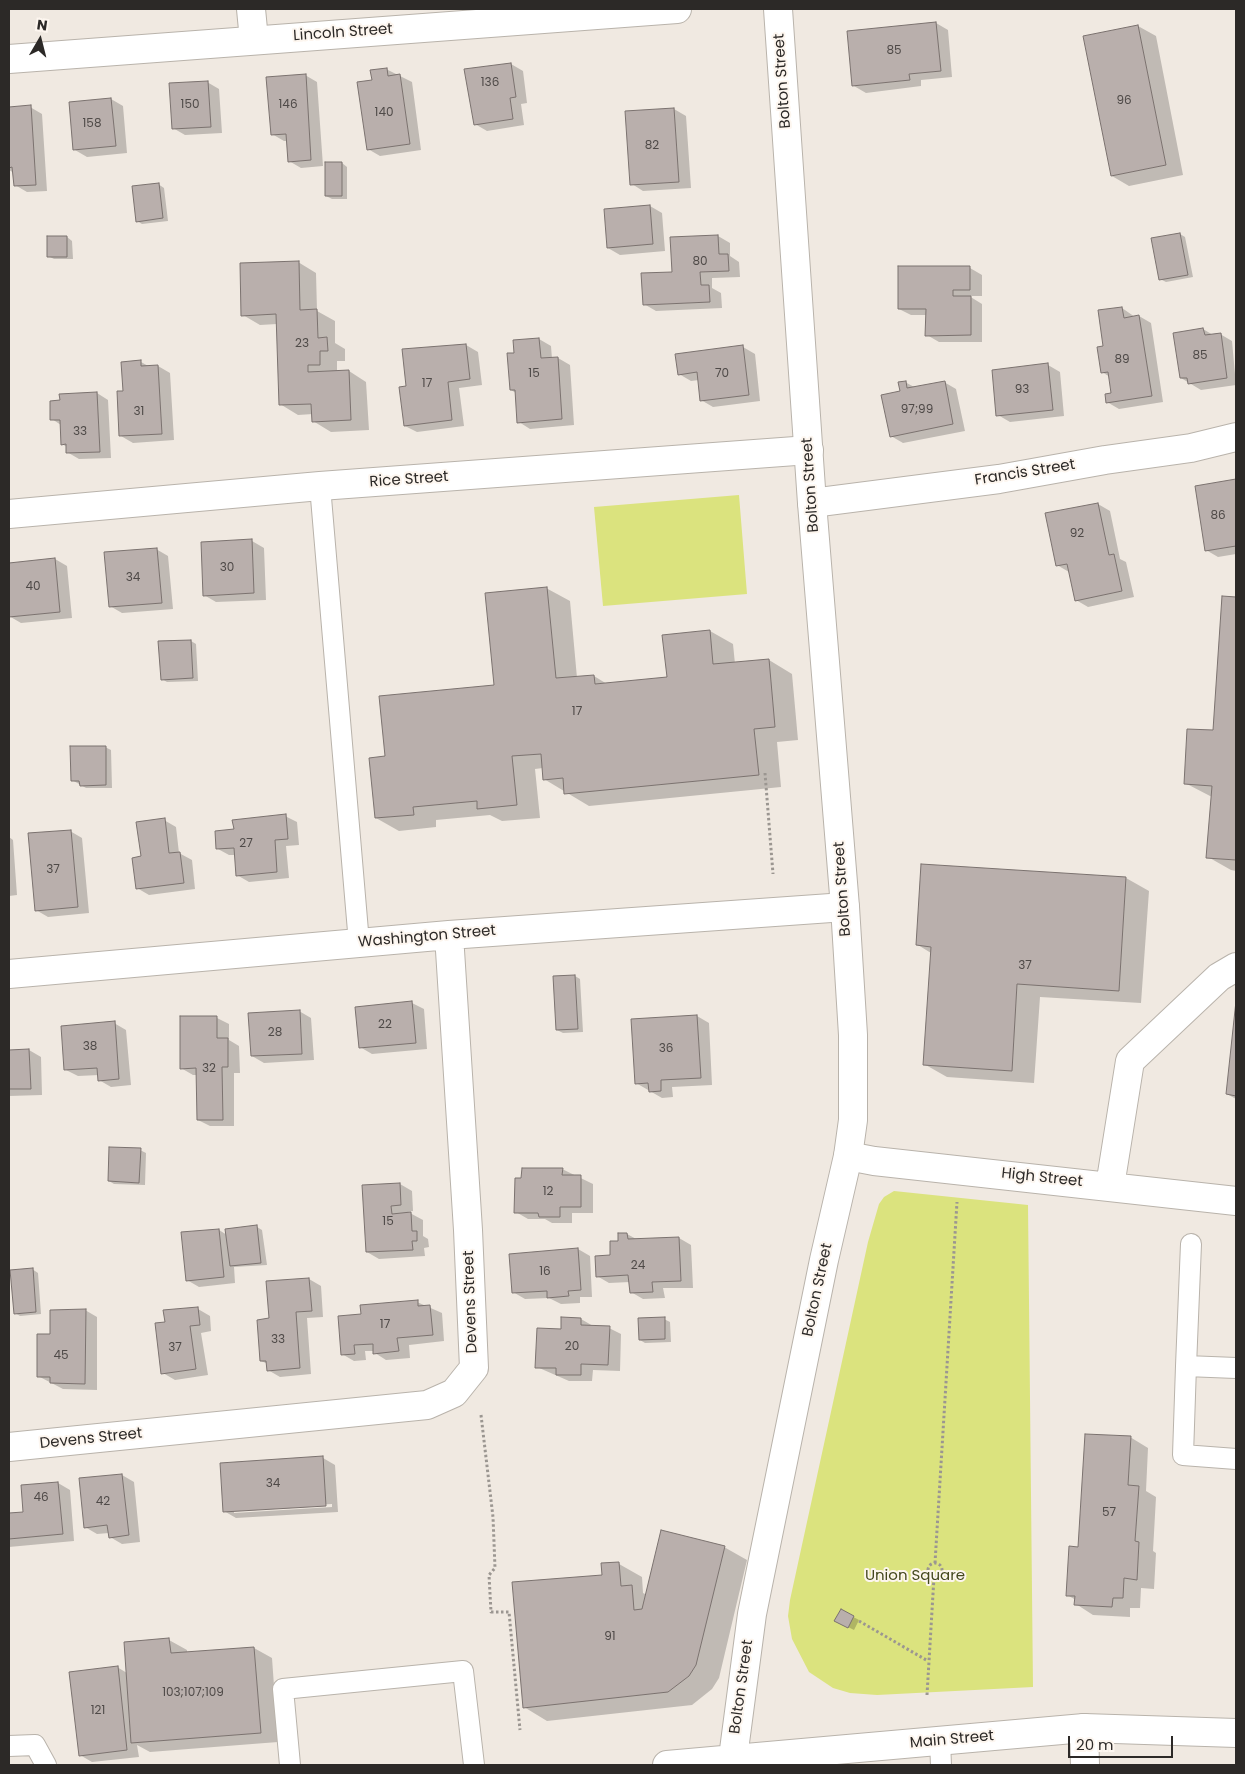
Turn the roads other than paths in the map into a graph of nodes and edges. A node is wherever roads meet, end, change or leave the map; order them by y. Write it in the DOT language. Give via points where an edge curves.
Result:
graph roads {
  1 [pos="251,9"];
  2 [pos="677,9"];
  3 [pos="778,9"];
  4 [pos="254,40"];
  5 [pos="9,59"];
  6 [pos="1236,437"];
  7 [pos="809,450"];
  8 [pos="320,486"];
  9 [pos="812,503"];
  10 [pos="9,514"];
  11 [pos="845,907"];
  12 [pos="449,934"];
  13 [pos="359,943"];
  14 [pos="1236,967"];
  15 [pos="9,974"];
  16 [pos="848,1156"];
  17 [pos="1110,1186"];
  18 [pos="1236,1201"];
  19 [pos="1191,1244"];
  20 [pos="1186,1366"];
  21 [pos="1236,1368"];
  22 [pos="9,1448"];
  23 [pos="1236,1459"];
  24 [pos="1084,1728"];
  25 [pos="1236,1733"];
  26 [pos="9,1746"];
  27 [pos="940,1753"];
  28 [pos="730,1763"];
  29 [pos="46,1765"];
  30 [pos="290,1765"];
  31 [pos="474,1765"];
  32 [pos="667,1765"];
  33 [pos="1085,1765"];
  1 -- 4 [label="street"];
  2 -- 4 [label="street, Lincoln Street"];
  3 -- 7 [label="street, Bolton Street"];
  4 -- 5 [label="street, Lincoln Street"];
  6 -- 9 [label="street, Francis Street" via="1191,448 999,479"];
  7 -- 8 [label="street, Rice Street"];
  7 -- 9 [label="street, Bolton Street"];
  8 -- 10 [label="street, Rice Street"];
  8 -- 13 [label="lane"];
  9 -- 11 [label="street, Bolton Street"];
  11 -- 12 [label="street, Washington Street"];
  11 -- 16 [label="street, Bolton Street" via="853,1035 853,1120"];
  12 -- 13 [label="street, Washington Street"];
  12 -- 22 [label="street, Devens Street" via="474,1368 454,1393 426,1405"];
  13 -- 15 [label="street, Washington Street"];
  14 -- 17 [label="street" via="1219,977 1130,1061"];
  16 -- 17 [label="street, High Street"];
  16 -- 28 [label="street, Bolton Street" via="752,1614"];
  17 -- 18 [label="street, High Street"];
  19 -- 20 [label="lane"];
  20 -- 21 [label="lane"];
  20 -- 23 [label="lane" via="1183,1455"];
  24 -- 25 [label="street, Main Street"];
  24 -- 27 [label="street, Main Street"];
  24 -- 33 [label="street"];
  26 -- 29 [label="lane" via="35,1745"];
  27 -- 28 [label="street, Main Street"];
  28 -- 32 [label="street, Main Street"];
  30 -- 31 [label="lane" via="283,1689 463,1671"];
}
